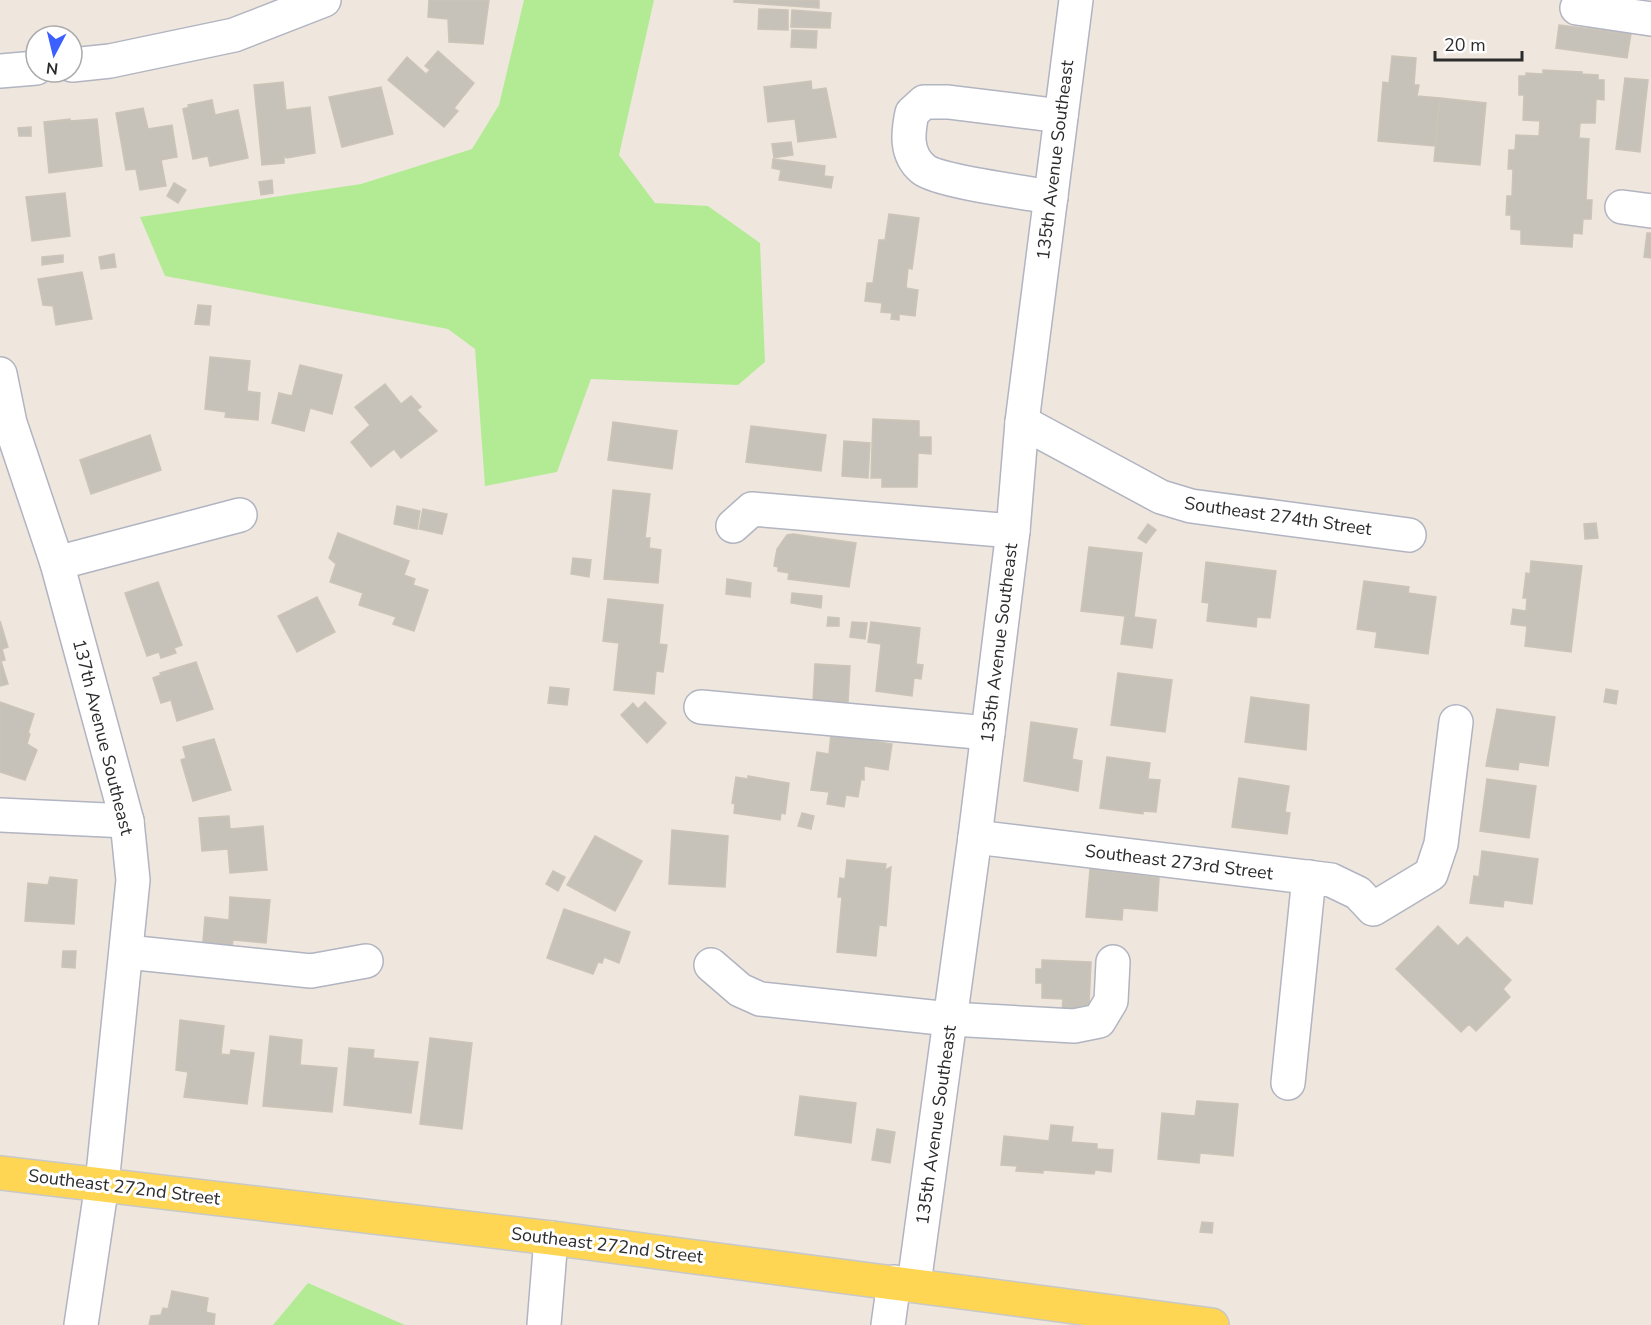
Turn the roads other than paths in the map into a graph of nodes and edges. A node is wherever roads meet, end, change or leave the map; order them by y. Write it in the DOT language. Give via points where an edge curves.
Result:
graph roads {
  1 [pos="324,0"];
  2 [pos="1076,0"];
  3 [pos="1577,8"];
  4 [pos="1651,19"];
  5 [pos="84,64"];
  6 [pos="24,69"];
  7 [pos="0,71"];
  8 [pos="1060,116"];
  9 [pos="1051,197"];
  10 [pos="0,374"];
  11 [pos="1022,422"];
  12 [pos="240,515"];
  13 [pos="733,526"];
  14 [pos="1013,531"];
  15 [pos="1409,535"];
  16 [pos="57,563"];
  17 [pos="701,707"];
  18 [pos="1456,722"];
  19 [pos="988,733"];
  20 [pos="0,815"];
  21 [pos="127,821"];
  22 [pos="975,837"];
  23 [pos="1309,878"];
  24 [pos="127,952"];
  25 [pos="366,961"];
  26 [pos="1113,962"];
  27 [pos="711,965"];
  28 [pos="950,1019"];
  29 [pos="1288,1083"];
  30 [pos="0,1173"];
  31 [pos="102,1184"];
  32 [pos="551,1238"];
  33 [pos="904,1283"];
  34 [pos="81,1325"];
  35 [pos="544,1325"];
  36 [pos="888,1325"];
  37 [pos="1212,1325"];
  1 -- 5 [label="street" via="234,35"];
  2 -- 8 [label="street, 135th Avenue Southeast"];
  3 -- 4 [label="street"];
  6 -- 7 [label="street"];
  8 -- 9 [label="street, 135th Avenue Southeast"];
  8 -- 9 [label="street" via="924,102 912,112 908,135 910,152 923,170"];
  9 -- 11 [label="street, 135th Avenue Southeast"];
  10 -- 16 [label="street, 137th Avenue Southeast" via="10,423"];
  11 -- 14 [label="street, 135th Avenue Southeast"];
  11 -- 15 [label="street, Southeast 274th Street" via="1161,497 1191,506"];
  12 -- 16 [label="street"];
  13 -- 14 [label="street" via="752,509"];
  14 -- 19 [label="street, 135th Avenue Southeast"];
  16 -- 21 [label="street, 137th Avenue Southeast"];
  17 -- 19 [label="street"];
  18 -- 23 [label="street, Southeast 273rd Street" via="1441,844 1431,874 1373,909 1359,893 1331,880"];
  19 -- 22 [label="street, 135th Avenue Southeast"];
  20 -- 21 [label="street"];
  21 -- 24 [label="street, 137th Avenue Southeast" via="134,880"];
  22 -- 23 [label="street, Southeast 273rd Street"];
  22 -- 28 [label="street, 135th Avenue Southeast"];
  23 -- 29 [label="street"];
  24 -- 25 [label="street" via="311,971"];
  24 -- 31 [label="street, 137th Avenue Southeast"];
  26 -- 28 [label="street" via="1111,1001 1099,1021 1074,1026"];
  27 -- 28 [label="street" via="740,990 760,999"];
  28 -- 33 [label="street, 135th Avenue Southeast"];
  30 -- 31 [label="main road, Southeast 272nd Street"];
  31 -- 32 [label="main road, Southeast 272nd Street"];
  31 -- 34 [label="street, 137th Avenue Southeast"];
  32 -- 33 [label="main road, Southeast 272nd Street"];
  32 -- 35 [label="street"];
  33 -- 36 [label="street, 135th Avenue Southeast"];
  33 -- 37 [label="main road, Southeast 272nd Street"];
}
